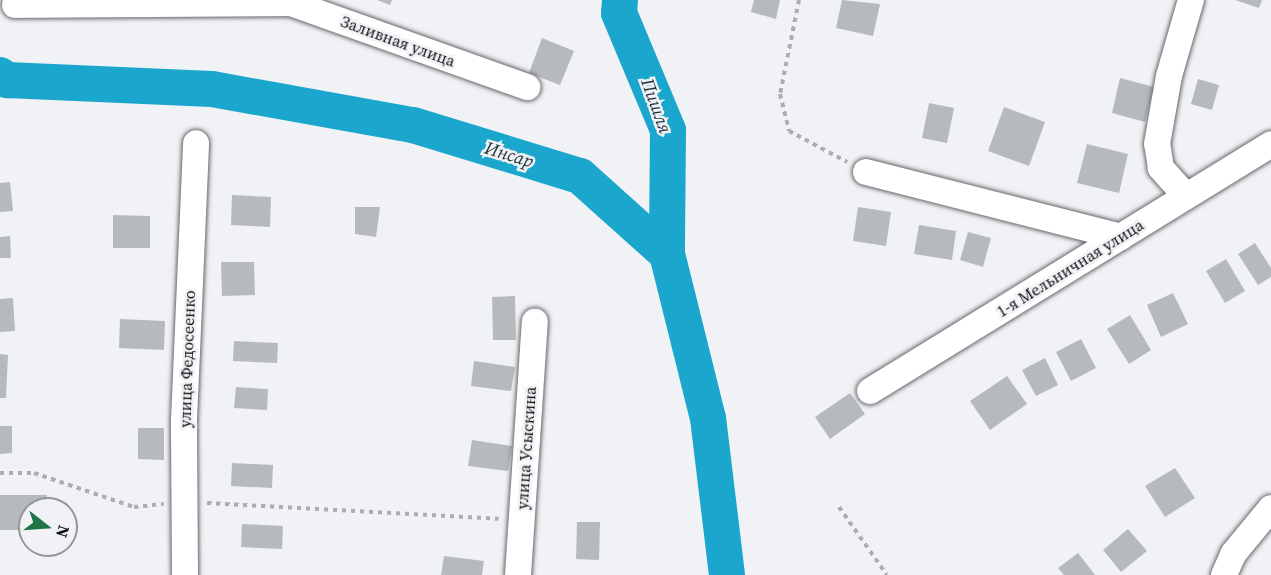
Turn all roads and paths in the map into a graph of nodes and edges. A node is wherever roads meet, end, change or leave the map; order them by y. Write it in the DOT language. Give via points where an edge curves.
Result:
graph roads {
  1 [pos="799,0"];
  2 [pos="1191,0"];
  3 [pos="292,2"];
  4 [pos="15,4"];
  5 [pos="528,87"];
  6 [pos="196,143"];
  7 [pos="1271,144"];
  8 [pos="866,172"];
  9 [pos="1186,196"];
  10 [pos="1121,237"];
  11 [pos="535,322"];
  12 [pos="870,392"];
  13 [pos="0,473"];
  14 [pos="184,502"];
  15 [pos="838,507"];
  16 [pos="1271,508"];
  17 [pos="521,520"];
  18 [pos="185,575"];
  19 [pos="518,575"];
  20 [pos="887,575"];
  21 [pos="1224,575"];
  1 -- 8 [label="path" via="780,94 789,131"];
  2 -- 9 [label="street" via="1169,76 1157,144 1161,168"];
  3 -- 4 [label="street, Заливная улица"];
  3 -- 5 [label="street, Заливная улица"];
  6 -- 14 [label="street, улица Федосеенко"];
  7 -- 9 [label="street, 1-я Мельничная улица"];
  8 -- 10 [label="street"];
  9 -- 10 [label="street, 1-я Мельничная улица"];
  10 -- 12 [label="street, 1-я Мельничная улица"];
  11 -- 17 [label="street, улица Усыскина"];
  13 -- 14 [label="path" via="34,473 134,507"];
  14 -- 17 [label="path"];
  14 -- 18 [label="street, улица Федосеенко"];
  15 -- 20 [label="path"];
  16 -- 21 [label="street" via="1234,553"];
  17 -- 19 [label="street, улица Усыскина"];
}
